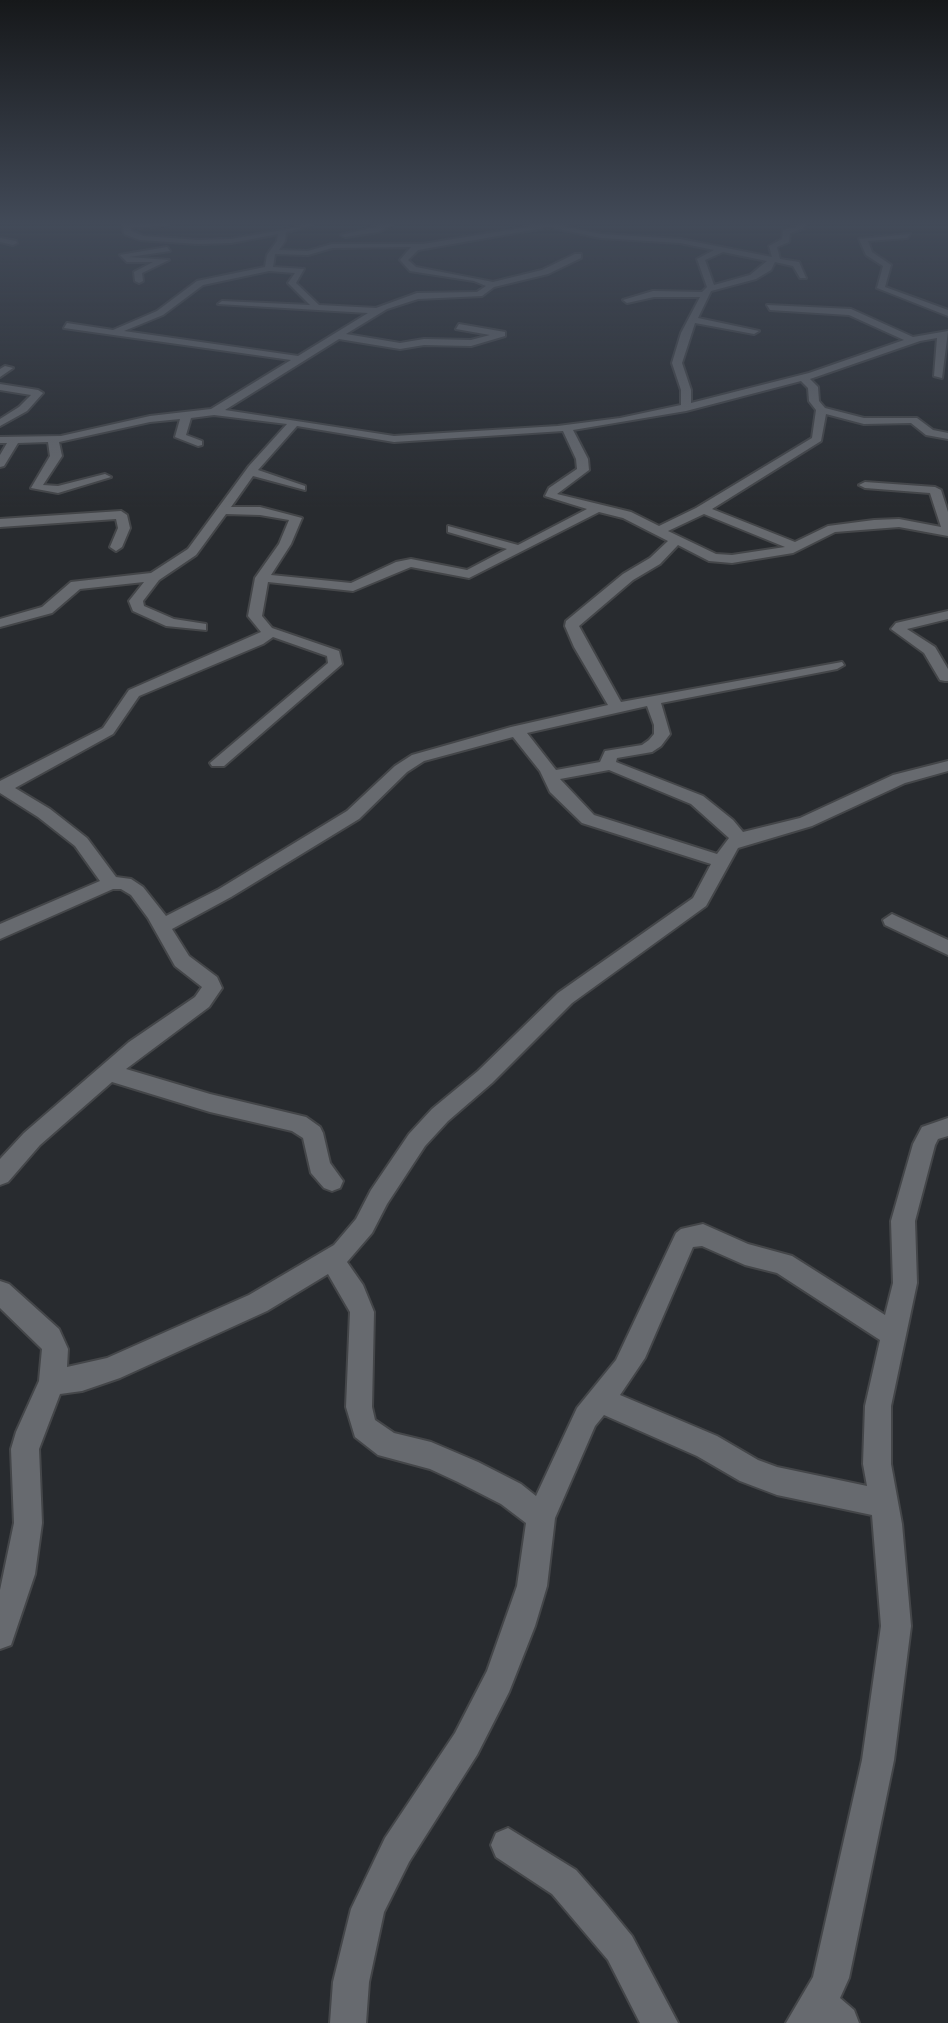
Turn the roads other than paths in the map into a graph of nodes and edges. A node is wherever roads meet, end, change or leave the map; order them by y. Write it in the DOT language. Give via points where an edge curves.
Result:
graph roads {
  1 [pos="145,319"];
  2 [pos="365,319"];
  3 [pos="867,319"];
  4 [pos="693,320"];
  5 [pos="67,326"];
  6 [pos="459,327"];
  7 [pos="754,331"];
  8 [pos="115,332"];
  9 [pos="944,334"];
  10 [pos="339,336"];
  11 [pos="912,340"];
  12 [pos="301,359"];
  13 [pos="939,376"];
  14 [pos="803,378"];
  15 [pos="0,387"];
  16 [pos="686,408"];
  17 [pos="821,410"];
  18 [pos="214,412"];
  19 [pos="187,414"];
  20 [pos="295,422"];
  21 [pos="0,423"];
  22 [pos="567,428"];
  23 [pos="948,436"];
  24 [pos="0,440"];
  25 [pos="53,440"];
  26 [pos="14,441"];
  27 [pos="198,443"];
  28 [pos="0,464"];
  29 [pos="251,471"];
  30 [pos="105,477"];
  31 [pos="948,483"];
  32 [pos="865,485"];
  33 [pos="301,488"];
  34 [pos="935,490"];
  35 [pos="597,508"];
  36 [pos="703,509"];
  37 [pos="221,510"];
  38 [pos="0,523"];
  39 [pos="452,529"];
  40 [pos="658,531"];
  41 [pos="948,532"];
  42 [pos="675,541"];
  43 [pos="116,547"];
  44 [pos="796,547"];
  45 [pos="516,550"];
  46 [pos="154,577"];
  47 [pos="262,578"];
  48 [pos="946,620"];
  49 [pos="0,623"];
  50 [pos="201,627"];
  51 [pos="269,631"];
  52 [pos="837,665"];
  53 [pos="945,677"];
  54 [pos="653,702"];
  55 [pos="617,708"];
  56 [pos="516,730"];
  57 [pos="218,763"];
  58 [pos="610,765"];
  59 [pos="948,766"];
  60 [pos="552,776"];
  61 [pos="1,787"];
  62 [pos="739,839"];
  63 [pos="724,862"];
  64 [pos="111,883"];
  65 [pos="892,920"];
  66 [pos="162,926"];
  67 [pos="0,932"];
  68 [pos="948,948"];
  69 [pos="111,1073"];
  70 [pos="948,1127"];
  71 [pos="0,1175"];
  72 [pos="332,1181"];
  73 [pos="332,1260"];
  74 [pos="0,1292"];
  75 [pos="894,1335"];
  76 [pos="52,1382"];
  77 [pos="600,1400"];
  78 [pos="884,1503"];
  79 [pos="541,1517"];
  80 [pos="0,1634"];
  81 [pos="508,1845"];
  82 [pos="822,2017"];
  83 [pos="348,2023"];
  84 [pos="660,2023"];
  1 -- 8 [label="street"];
  2 -- 10 [label="street"];
  3 -- 11 [label="street"];
  4 -- 7 [label="street"];
  4 -- 16 [label="street" via="677,363"];
  5 -- 8 [label="street"];
  6 -- 10 [label="street" via="502,334 471,343 400,346"];
  8 -- 12 [label="street"];
  9 -- 11 [label="street"];
  9 -- 13 [label="street"];
  10 -- 12 [label="street"];
  11 -- 14 [label="street"];
  12 -- 18 [label="street"];
  14 -- 16 [label="street"];
  14 -- 17 [label="street" via="813,387"];
  15 -- 21 [label="street" via="38,393"];
  16 -- 22 [label="street"];
  17 -- 23 [label="street" via="864,421 913,420 930,433"];
  17 -- 36 [label="street" via="819,435 812,444"];
  18 -- 19 [label="street"];
  18 -- 20 [label="street"];
  19 -- 25 [label="street"];
  19 -- 27 [label="street" via="180,437"];
  20 -- 22 [label="street" via="403,439"];
  20 -- 29 [label="street"];
  22 -- 35 [label="street" via="583,470 551,496"];
  24 -- 26 [label="street"];
  25 -- 26 [label="street"];
  25 -- 30 [label="street" via="56,456 37,488 58,490"];
  26 -- 28 [label="street"];
  29 -- 33 [label="street"];
  29 -- 37 [label="street"];
  31 -- 34 [label="street" via="934,484"];
  32 -- 34 [label="street"];
  34 -- 41 [label="street"];
  35 -- 40 [label="street" via="627,515"];
  35 -- 45 [label="street"];
  36 -- 40 [label="street"];
  36 -- 44 [label="street"];
  37 -- 46 [label="street" via="192,552"];
  37 -- 47 [label="street" via="296,518"];
  38 -- 43 [label="street" via="121,515 124,528"];
  39 -- 45 [label="street"];
  40 -- 42 [label="street"];
  41 -- 44 [label="street" via="899,523 864,525 822,532"];
  42 -- 44 [label="street" via="721,559"];
  42 -- 55 [label="street" via="573,621 581,647"];
  45 -- 47 [label="street" via="469,574 406,563 353,587"];
  46 -- 49 [label="street" via="76,585 47,610"];
  46 -- 50 [label="street" via="135,605 171,623"];
  47 -- 51 [label="street" via="255,616"];
  48 -- 53 [label="street" via="898,629 930,650"];
  51 -- 57 [label="street" via="334,654 335,664"];
  51 -- 61 [label="street" via="258,641 134,693 108,731"];
  52 -- 54 [label="street"];
  54 -- 55 [label="street"];
  54 -- 58 [label="street" via="662,734 646,749 611,754"];
  55 -- 56 [label="street"];
  56 -- 60 [label="street"];
  56 -- 66 [label="street" via="418,758 353,815"];
  58 -- 60 [label="street"];
  58 -- 62 [label="street" via="697,800"];
  59 -- 62 [label="street" via="899,779 806,822"];
  60 -- 63 [label="street" via="556,788 588,819"];
  61 -- 64 [label="street" via="81,842"];
  62 -- 63 [label="street"];
  63 -- 73 [label="street" via="700,902 565,998 440,1115 417,1140 364,1226"];
  64 -- 66 [label="street" via="125,883 137,891"];
  64 -- 67 [label="street"];
  65 -- 68 [label="street"];
  66 -- 69 [label="street" via="182,961 210,982 212,993 136,1048"];
  69 -- 71 [label="street" via="32,1139"];
  69 -- 72 [label="street" via="298,1123 312,1133 319,1166"];
  70 -- 75 [label="street" via="930,1133 908,1198 903,1221 905,1283"];
  73 -- 76 [label="street" via="258,1303 111,1369"];
  73 -- 79 [label="street" via="362,1312 359,1407 364,1428 388,1445 468,1472"];
  74 -- 76 [label="street" via="50,1338 55,1349"];
  75 -- 77 [label="street" via="783,1264 703,1235 689,1236 636,1349"];
  75 -- 78 [label="street" via="876,1438"];
  76 -- 80 [label="street" via="25,1449 28,1523 20,1574"];
  77 -- 78 [label="street" via="777,1481"];
  77 -- 79 [label="street" via="586,1417"];
  78 -- 82 [label="street" via="896,1626 892,1662 875,1774"];
  79 -- 83 [label="street" via="532,1586 498,1681 466,1744 397,1850 368,1909 351,1982"];
  81 -- 84 [label="street" via="564,1882 592,1914 620,1948"];
}
